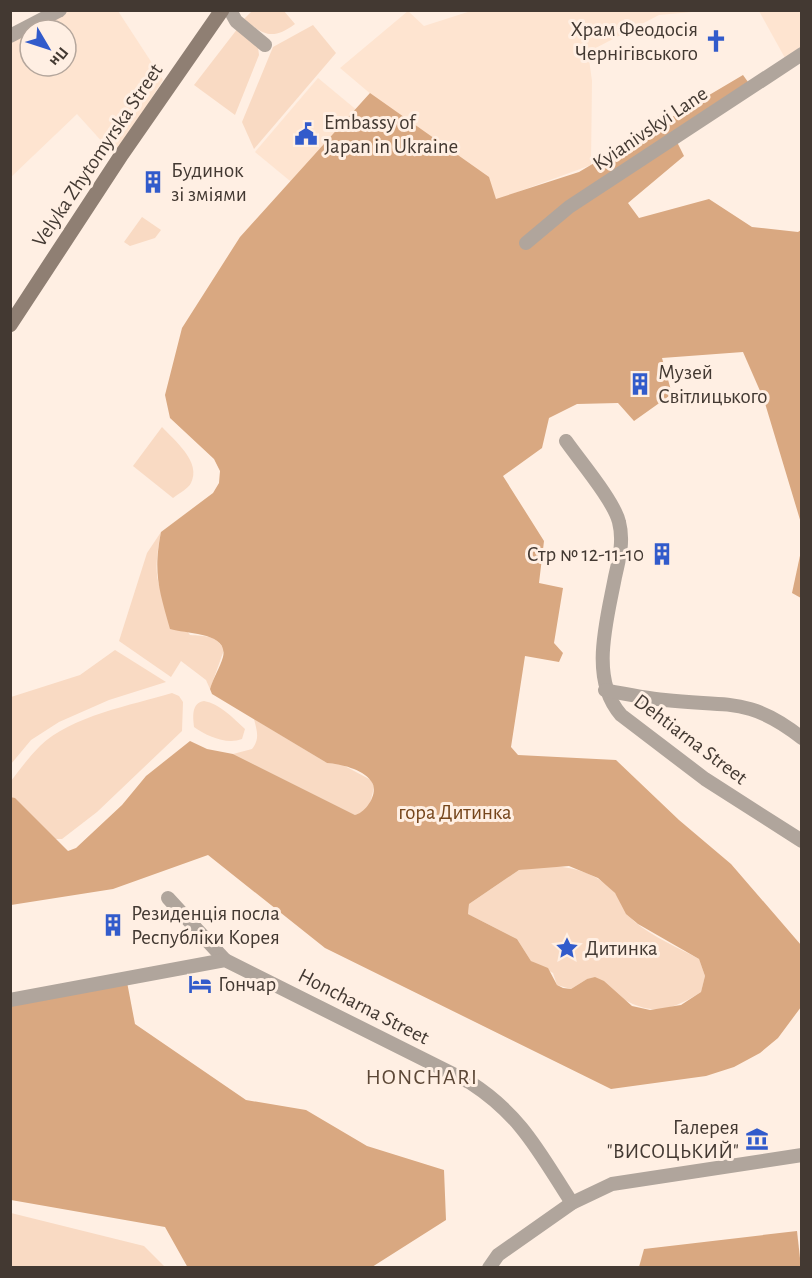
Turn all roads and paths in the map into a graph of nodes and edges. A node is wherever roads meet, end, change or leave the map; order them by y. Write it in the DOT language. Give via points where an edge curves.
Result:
graph roads {
  1 [pos="60,10"];
  2 [pos="222,10"];
  3 [pos="230,10"];
  4 [pos="10,36"];
  5 [pos="265,45"];
  6 [pos="801,54"];
  7 [pos="526,243"];
  8 [pos="10,326"];
  9 [pos="566,441"];
  10 [pos="605,690"];
  11 [pos="801,738"];
  12 [pos="801,841"];
  13 [pos="168,898"];
  14 [pos="225,960"];
  15 [pos="10,1000"];
  16 [pos="801,1155"];
  17 [pos="572,1203"];
  18 [pos="489,1268"];
  1 -- 4 [label="street"];
  2 -- 8 [label="main road, Velyka Zhytomyrska Street"];
  3 -- 5 [label="street" via="236,21"];
  6 -- 7 [label="street, Kyianivskyi Lane" via="569,207"];
  9 -- 10 [label="street, Dehtiarna Street" via="619,521 621,551 603,650"];
  10 -- 11 [label="street" via="667,700 730,703 757,710"];
  10 -- 12 [label="street, Dehtiarna Street" via="621,715 705,779"];
  13 -- 14 [label="street, Honcharna Street"];
  14 -- 15 [label="street"];
  14 -- 17 [label="street, Honcharna Street" via="497,1099 514,1116"];
  16 -- 17 [label="street" via="612,1184"];
  17 -- 18 [label="street" via="498,1255"];
}
